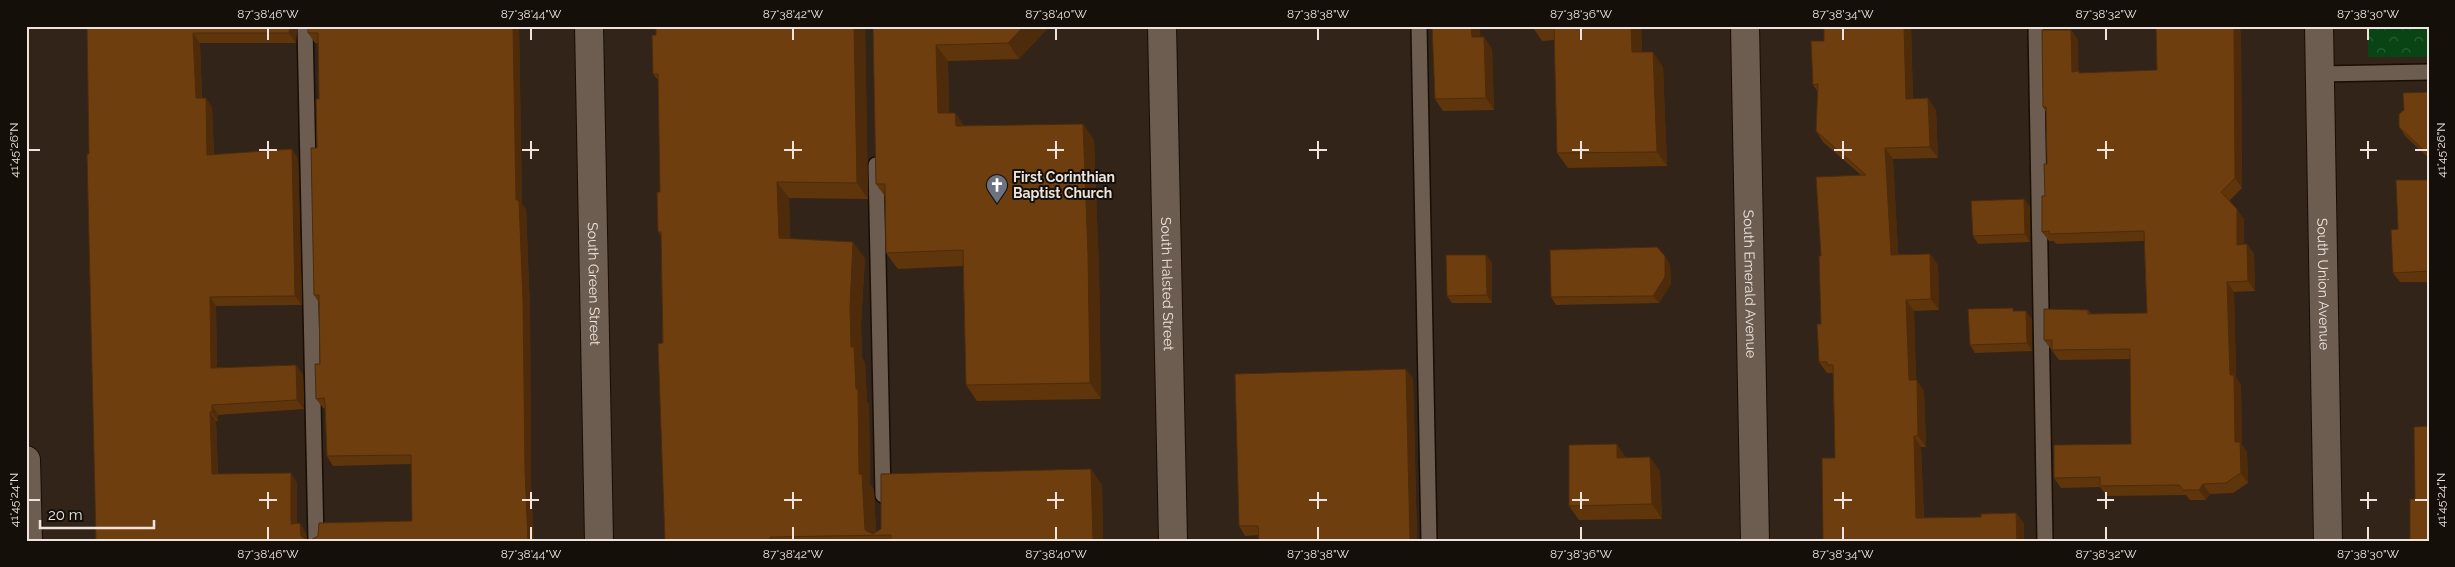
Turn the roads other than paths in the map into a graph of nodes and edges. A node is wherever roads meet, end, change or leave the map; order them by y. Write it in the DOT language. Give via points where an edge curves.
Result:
graph roads {
  1 [pos="305,26"];
  2 [pos="590,26"];
  3 [pos="1162,26"];
  4 [pos="1419,26"];
  5 [pos="1745,26"];
  6 [pos="2036,26"];
  7 [pos="2319,26"];
  8 [pos="2429,72"];
  9 [pos="2319,74"];
  10 [pos="876,155"];
  11 [pos="26,460"];
  12 [pos="883,511"];
  13 [pos="28,541"];
  14 [pos="316,541"];
  15 [pos="599,541"];
  16 [pos="1173,541"];
  17 [pos="1430,541"];
  18 [pos="1755,541"];
  19 [pos="2045,541"];
  20 [pos="2328,541"];
  1 -- 14 [label="lane"];
  2 -- 15 [label="street, South Green Street"];
  3 -- 16 [label="street, South Halsted Street"];
  4 -- 17 [label="lane"];
  5 -- 18 [label="street, South Emerald Avenue"];
  6 -- 19 [label="lane"];
  7 -- 9 [label="street, South Union Avenue"];
  8 -- 9 [label="lane"];
  9 -- 20 [label="street, South Union Avenue"];
  10 -- 12 [label="lane"];
  11 -- 13 [label="street"];
}
